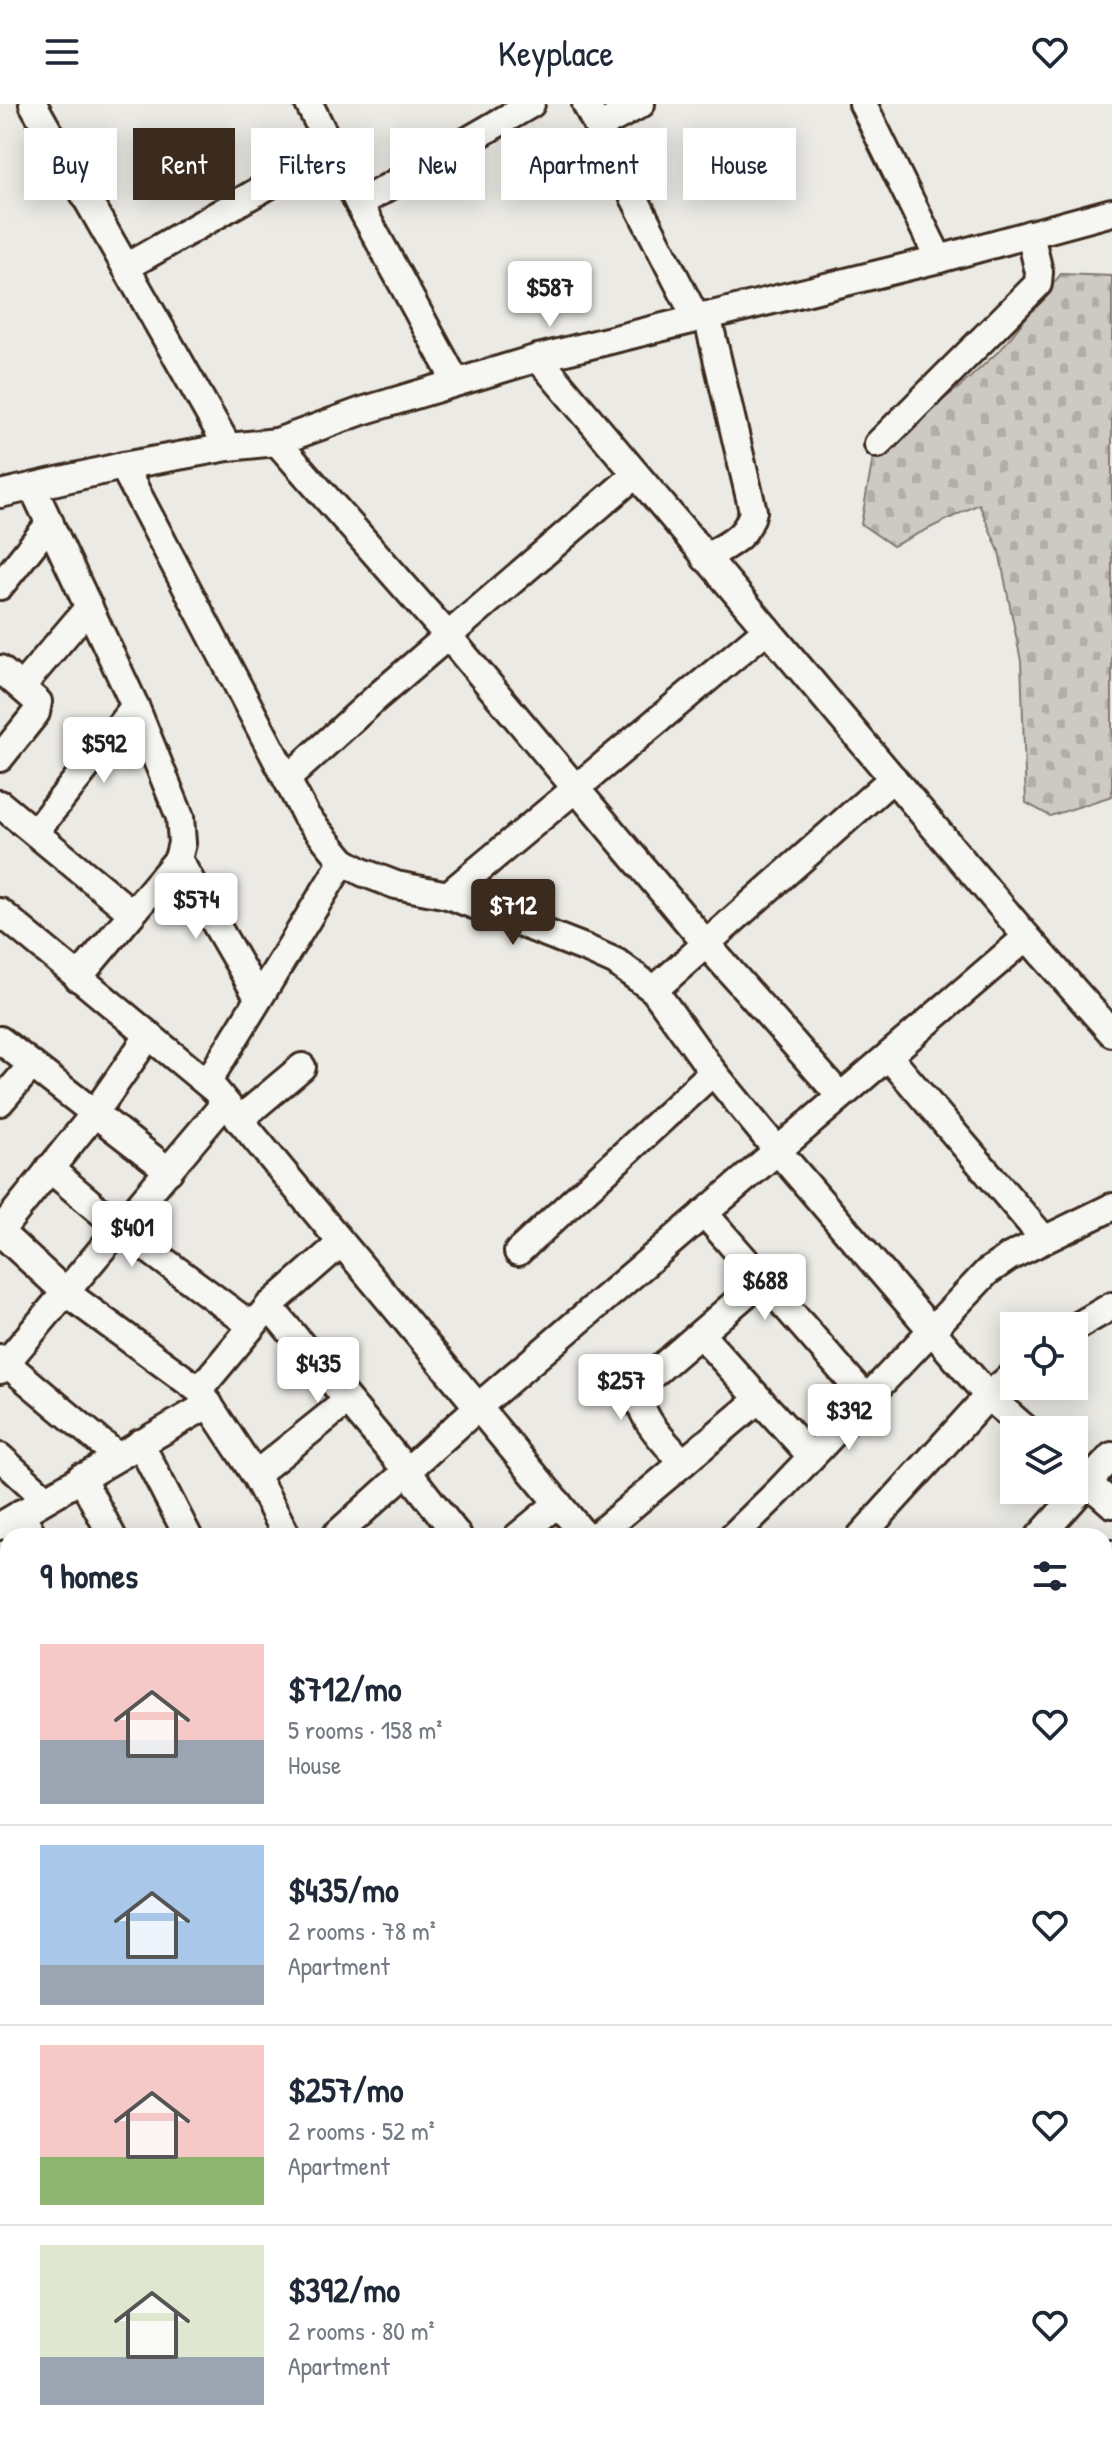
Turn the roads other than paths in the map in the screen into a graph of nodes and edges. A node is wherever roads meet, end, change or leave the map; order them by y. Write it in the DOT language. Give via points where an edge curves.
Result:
graph roads {
  1 [pos="33,104"];
  2 [pos="309,104"];
  3 [pos="531,104"];
  4 [pos="641,104"];
  5 [pos="863,104"];
  6 [pos="592,115"];
  7 [pos="321,128"];
  8 [pos="251,195"];
  9 [pos="357,200"];
  10 [pos="359,204"];
  11 [pos="1112,212"];
  12 [pos="1030,234"];
  13 [pos="939,259"];
  14 [pos="126,267"];
  15 [pos="702,316"];
  16 [pos="538,358"];
  17 [pos="456,382"];
  18 [pos="277,442"];
  19 [pos="878,444"];
  20 [pos="228,447"];
  21 [pos="123,466"];
  22 [pos="635,475"];
  23 [pos="33,488"];
  24 [pos="0,494"];
  25 [pos="50,523"];
  26 [pos="705,558"];
  27 [pos="0,586"];
  28 [pos="89,607"];
  29 [pos="767,629"];
  30 [pos="449,637"];
  31 [pos="0,669"];
  32 [pos="22,686"];
  33 [pos="135,706"];
  34 [pos="0,758"];
  35 [pos="893,778"];
  36 [pos="287,779"];
  37 [pos="576,788"];
  38 [pos="0,804"];
  39 [pos="35,832"];
  40 [pos="178,859"];
  41 [pos="343,861"];
  42 [pos="448,895"];
  43 [pos="132,913"];
  44 [pos="2,919"];
  45 [pos="1027,937"];
  46 [pos="708,946"];
  47 [pos="78,978"];
  48 [pos="654,990"];
  49 [pos="258,997"];
  50 [pos="1112,1033"];
  51 [pos="149,1035"];
  52 [pos="0,1040"];
  53 [pos="889,1057"];
  54 [pos="32,1065"];
  55 [pos="302,1067"];
  56 [pos="713,1072"];
  57 [pos="207,1083"];
  58 [pos="840,1096"];
  59 [pos="0,1102"];
  60 [pos="232,1112"];
  61 [pos="94,1114"];
  62 [pos="777,1150"];
  63 [pos="49,1168"];
  64 [pos="169,1171"];
  65 [pos="1112,1207"];
  66 [pos="704,1213"];
  67 [pos="121,1229"];
  68 [pos="0,1232"];
  69 [pos="1044,1239"];
  70 [pos="340,1244"];
  71 [pos="518,1252"];
  72 [pos="762,1280"];
  73 [pos="65,1292"];
  74 [pos="1112,1306"];
  75 [pos="260,1316"];
  76 [pos="1088,1320"];
  77 [pos="933,1332"];
  78 [pos="700,1334"];
  79 [pos="2,1364"];
  80 [pos="1000,1386"];
  81 [pos="988,1396"];
  82 [pos="204,1397"];
  83 [pos="866,1398"];
  84 [pos="759,1399"];
  85 [pos="347,1401"];
  86 [pos="478,1407"];
  87 [pos="1011,1416"];
  88 [pos="140,1443"];
  89 [pos="117,1456"];
  90 [pos="811,1456"];
  91 [pos="1112,1456"];
  92 [pos="0,1457"];
  93 [pos="683,1463"];
  94 [pos="407,1471"];
  95 [pos="1088,1472"];
  96 [pos="255,1475"];
  97 [pos="81,1477"];
  98 [pos="1088,1483"];
  99 [pos="45,1498"];
  100 [pos="558,1503"];
  101 [pos="1062,1504"];
  102 [pos="1112,1504"];
  103 [pos="18,1525"];
  104 [pos="108,1528"];
  105 [pos="184,1528"];
  106 [pos="283,1528"];
  107 [pos="344,1528"];
  108 [pos="452,1528"];
  109 [pos="528,1528"];
  110 [pos="578,1528"];
  111 [pos="606,1528"];
  112 [pos="744,1528"];
  113 [pos="868,1528"];
  114 [pos="1046,1528"];
  1 -- 14 [label="street"];
  2 -- 7 [label="street"];
  3 -- 10 [label="street"];
  4 -- 6 [label="street"];
  5 -- 13 [label="street"];
  6 -- 15 [label="street"];
  8 -- 14 [label="street"];
  9 -- 10 [label="street"];
  10 -- 17 [label="street"];
  11 -- 12 [label="street"];
  12 -- 13 [label="street"];
  12 -- 19 [label="street" via="1038,284"];
  13 -- 15 [label="street"];
  14 -- 20 [label="street"];
  15 -- 16 [label="street"];
  15 -- 26 [label="street" via="753,511 740,537"];
  16 -- 17 [label="street"];
  16 -- 22 [label="street"];
  17 -- 18 [label="street"];
  18 -- 20 [label="street"];
  18 -- 30 [label="street"];
  20 -- 21 [label="street"];
  21 -- 23 [label="street"];
  21 -- 36 [label="street"];
  22 -- 26 [label="street"];
  22 -- 30 [label="street"];
  23 -- 24 [label="street"];
  23 -- 25 [label="street"];
  25 -- 27 [label="street"];
  25 -- 28 [label="street"];
  26 -- 29 [label="street"];
  28 -- 32 [label="street"];
  28 -- 33 [label="street"];
  29 -- 35 [label="street"];
  29 -- 37 [label="street"];
  30 -- 36 [label="street"];
  30 -- 37 [label="street"];
  31 -- 32 [label="street"];
  32 -- 34 [label="street" via="38,702 36,713"];
  33 -- 39 [label="street"];
  33 -- 40 [label="street" via="180,817"];
  35 -- 45 [label="street"];
  35 -- 46 [label="street"];
  36 -- 41 [label="street" via="306,816"];
  37 -- 42 [label="street"];
  37 -- 46 [label="street"];
  38 -- 39 [label="street"];
  39 -- 43 [label="street"];
  40 -- 43 [label="street"];
  40 -- 49 [label="street"];
  41 -- 42 [label="street" via="396,885"];
  41 -- 49 [label="street"];
  42 -- 48 [label="street" via="616,962"];
  43 -- 47 [label="street"];
  44 -- 47 [label="street"];
  45 -- 50 [label="street"];
  45 -- 53 [label="street"];
  46 -- 48 [label="street"];
  46 -- 58 [label="street"];
  47 -- 51 [label="street"];
  48 -- 56 [label="street"];
  49 -- 57 [label="street"];
  51 -- 57 [label="street"];
  51 -- 61 [label="street"];
  52 -- 54 [label="street"];
  53 -- 58 [label="street"];
  53 -- 69 [label="street"];
  54 -- 59 [label="street"];
  54 -- 61 [label="street"];
  55 -- 60 [label="street"];
  56 -- 62 [label="street"];
  56 -- 71 [label="street"];
  57 -- 60 [label="street"];
  58 -- 62 [label="street"];
  60 -- 64 [label="street"];
  60 -- 70 [label="street"];
  61 -- 63 [label="street"];
  61 -- 64 [label="street"];
  62 -- 66 [label="street"];
  62 -- 77 [label="street"];
  63 -- 67 [label="street"];
  63 -- 68 [label="street"];
  64 -- 67 [label="street"];
  65 -- 69 [label="street"];
  66 -- 72 [label="street"];
  66 -- 86 [label="street"];
  67 -- 73 [label="street"];
  67 -- 75 [label="street"];
  68 -- 73 [label="street"];
  69 -- 77 [label="street" via="987,1272"];
  70 -- 75 [label="street"];
  70 -- 86 [label="street"];
  72 -- 78 [label="street"];
  72 -- 83 [label="street"];
  73 -- 79 [label="street"];
  73 -- 82 [label="street"];
  74 -- 76 [label="street"];
  75 -- 82 [label="street"];
  75 -- 85 [label="street"];
  77 -- 81 [label="street"];
  77 -- 83 [label="street"];
  78 -- 84 [label="street"];
  78 -- 93 [label="street" via="650,1376 639,1392 642,1409"];
  79 -- 89 [label="street"];
  80 -- 81 [label="street"];
  81 -- 87 [label="street"];
  81 -- 113 [label="street"];
  82 -- 88 [label="street"];
  82 -- 96 [label="street"];
  83 -- 90 [label="street"];
  84 -- 90 [label="street"];
  84 -- 93 [label="street"];
  85 -- 94 [label="street"];
  85 -- 96 [label="street"];
  86 -- 94 [label="street"];
  86 -- 100 [label="street"];
  88 -- 89 [label="street"];
  88 -- 105 [label="street"];
  89 -- 97 [label="street"];
  90 -- 112 [label="street"];
  91 -- 95 [label="street"];
  92 -- 99 [label="street"];
  93 -- 111 [label="street"];
  94 -- 107 [label="street"];
  94 -- 108 [label="street"];
  96 -- 106 [label="street"];
  97 -- 99 [label="street"];
  97 -- 104 [label="street"];
  98 -- 102 [label="street"];
  99 -- 103 [label="street"];
  100 -- 109 [label="street"];
  100 -- 110 [label="street"];
  101 -- 114 [label="street"];
}
